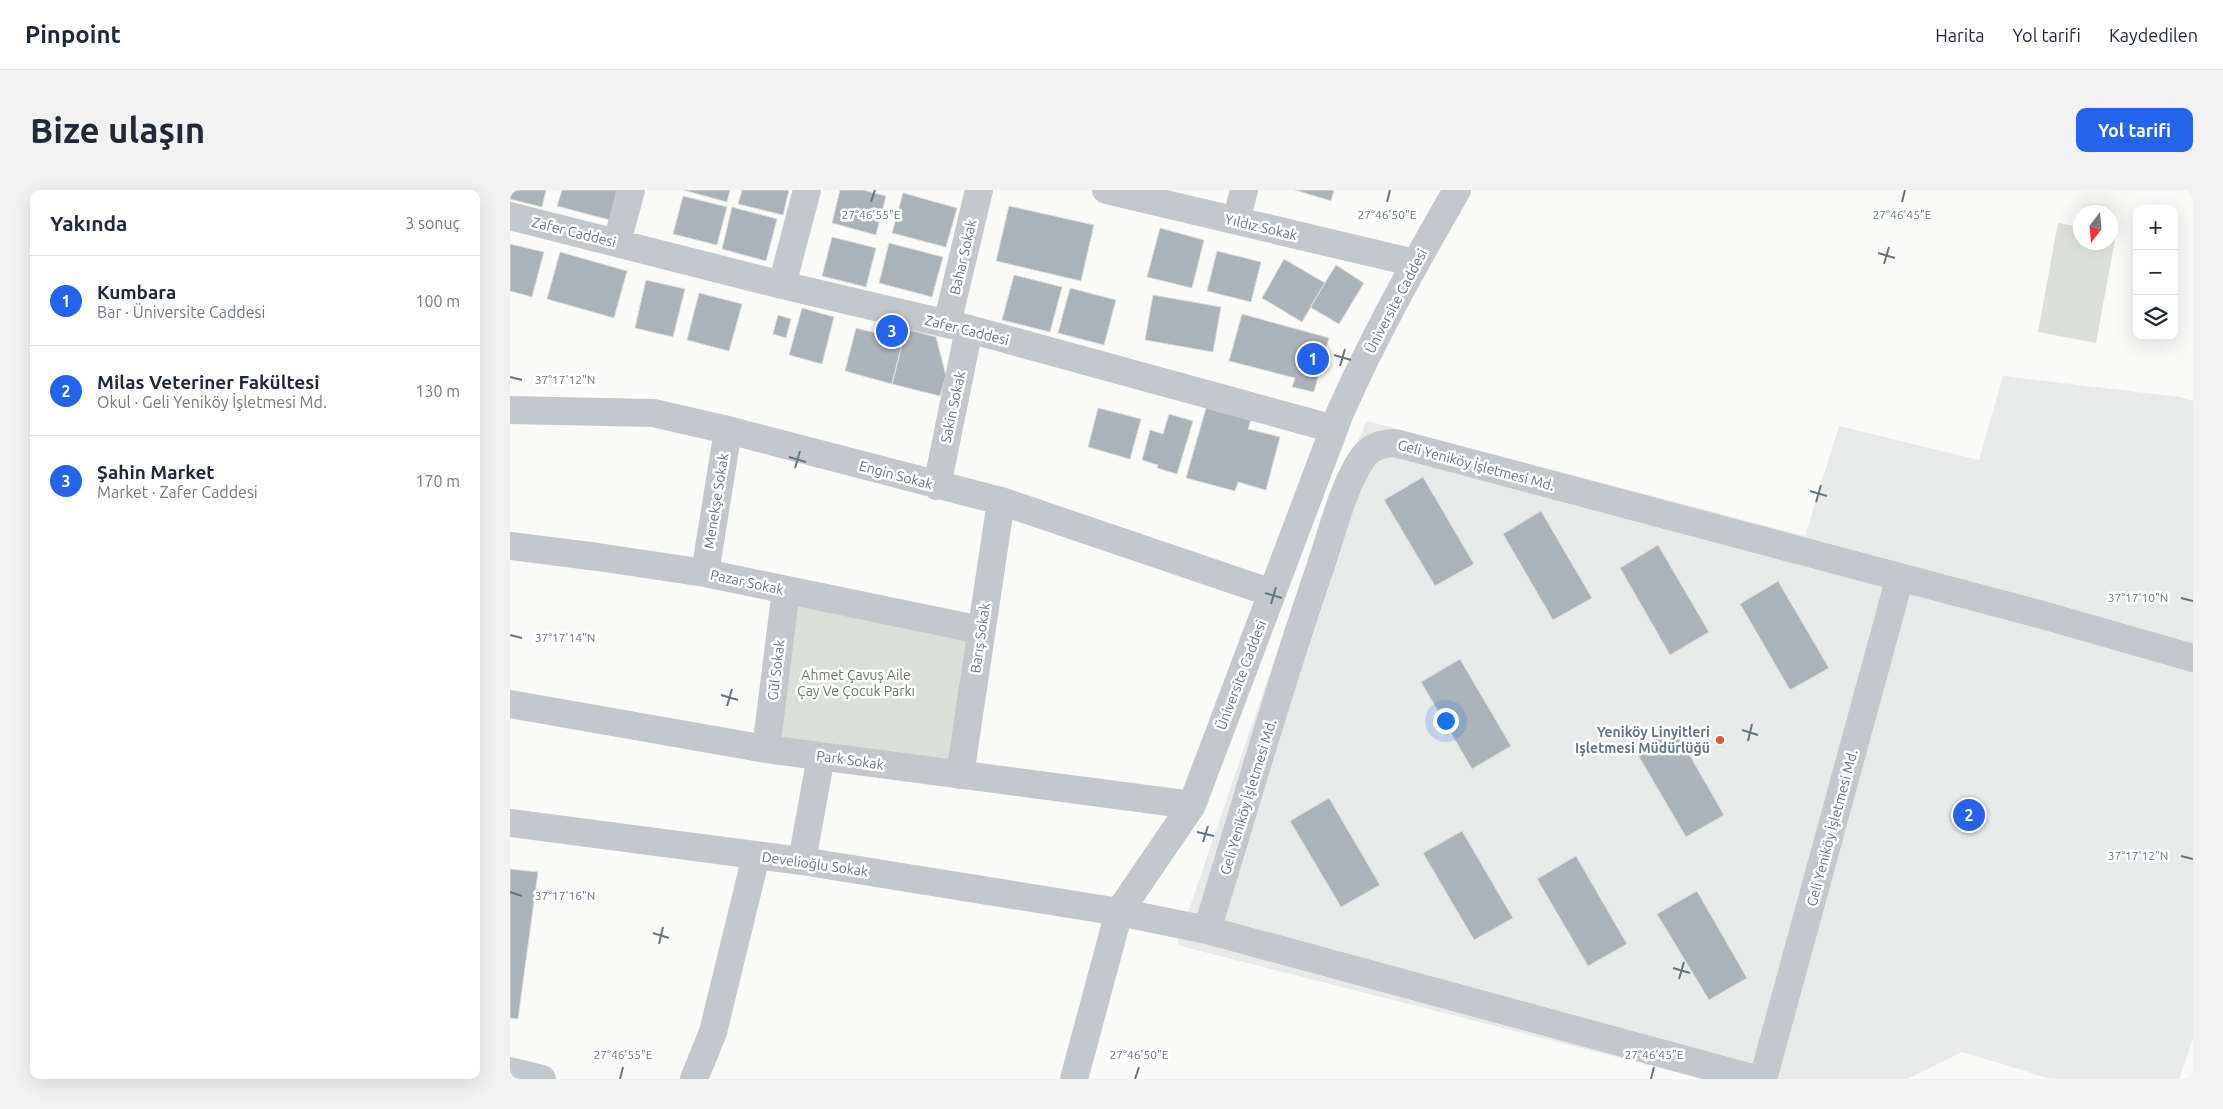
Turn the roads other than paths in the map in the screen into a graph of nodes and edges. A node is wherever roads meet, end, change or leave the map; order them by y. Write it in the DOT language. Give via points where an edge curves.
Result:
graph roads {
  1 [pos="630,190"];
  2 [pos="807,190"];
  3 [pos="979,190"];
  4 [pos="1106,190"];
  5 [pos="1244,190"];
  6 [pos="1457,190"];
  7 [pos="510,216"];
  8 [pos="1236,221"];
  9 [pos="617,242"];
  10 [pos="1415,263"];
  11 [pos="782,285"];
  12 [pos="958,327"];
  13 [pos="510,410"];
  14 [pos="1334,429"];
  15 [pos="728,430"];
  16 [pos="936,486"];
  17 [pos="1001,501"];
  18 [pos="510,546"];
  19 [pos="705,573"];
  20 [pos="1900,577"];
  21 [pos="786,590"];
  22 [pos="1272,593"];
  23 [pos="982,630"];
  24 [pos="2193,658"];
  25 [pos="510,704"];
  26 [pos="766,749"];
  27 [pos="821,756"];
  28 [pos="960,775"];
  29 [pos="1192,806"];
  30 [pos="510,823"];
  31 [pos="756,856"];
  32 [pos="802,861"];
  33 [pos="1120,912"];
  34 [pos="1207,930"];
  35 [pos="713,1032"];
  36 [pos="510,1071"];
  37 [pos="542,1079"];
  38 [pos="694,1079"];
  39 [pos="716,1079"];
  40 [pos="1074,1079"];
  41 [pos="1756,1079"];
  42 [pos="1763,1079"];
  1 -- 9 [label="street"];
  2 -- 11 [label="street"];
  3 -- 12 [label="street, Bahar Sokak"];
  4 -- 8 [label="street, Yıldız Sokak"];
  5 -- 8 [label="street"];
  6 -- 10 [label="street, Üniversite Caddesi"];
  7 -- 9 [label="street, Zafer Caddesi"];
  8 -- 10 [label="street, Yıldız Sokak"];
  9 -- 11 [label="street, Zafer Caddesi"];
  10 -- 14 [label="street, Üniversite Caddesi" via="1358,372"];
  11 -- 12 [label="street, Zafer Caddesi"];
  12 -- 14 [label="street, Zafer Caddesi"];
  12 -- 16 [label="street, Sakin Sokak"];
  13 -- 15 [label="street, Engin Sokak" via="653,414"];
  14 -- 22 [label="street, Üniversite Caddesi"];
  15 -- 16 [label="street, Engin Sokak"];
  15 -- 19 [label="street, Menekşe Sokak"];
  16 -- 17 [label="street, Engin Sokak"];
  17 -- 22 [label="street, Engin Sokak"];
  17 -- 23 [label="street, Barış Sokak"];
  18 -- 19 [label="street, Pazar Sokak"];
  19 -- 21 [label="street, Pazar Sokak"];
  20 -- 24 [label="street, Geli Yeniköy İşletmesi Md."];
  20 -- 34 [label="street, Geli Yeniköy İşletmesi Md." via="1395,443 1373,447 1348,486 1308,603"];
  20 -- 42 [label="street, Geli Yeniköy İşletmesi Md."];
  21 -- 23 [label="street, Pazar Sokak"];
  21 -- 26 [label="street, Gül Sokak"];
  22 -- 29 [label="street, Üniversite Caddesi"];
  23 -- 28 [label="street, Barış Sokak"];
  25 -- 26 [label="street, Park Sokak"];
  26 -- 27 [label="street, Park Sokak"];
  27 -- 28 [label="street, Park Sokak"];
  27 -- 32 [label="street"];
  28 -- 29 [label="street, Park Sokak"];
  29 -- 33 [label="street, Üniversite Caddesi"];
  30 -- 31 [label="street, Develioğlu Sokak"];
  31 -- 32 [label="street, Develioğlu Sokak"];
  31 -- 35 [label="street"];
  32 -- 33 [label="street, Develioğlu Sokak"];
  33 -- 34 [label="street"];
  33 -- 40 [label="street, Üniversite Caddesi"];
  34 -- 41 [label="street"];
  35 -- 38 [label="street"];
  35 -- 39 [label="street"];
  36 -- 37 [label="street"];
}
